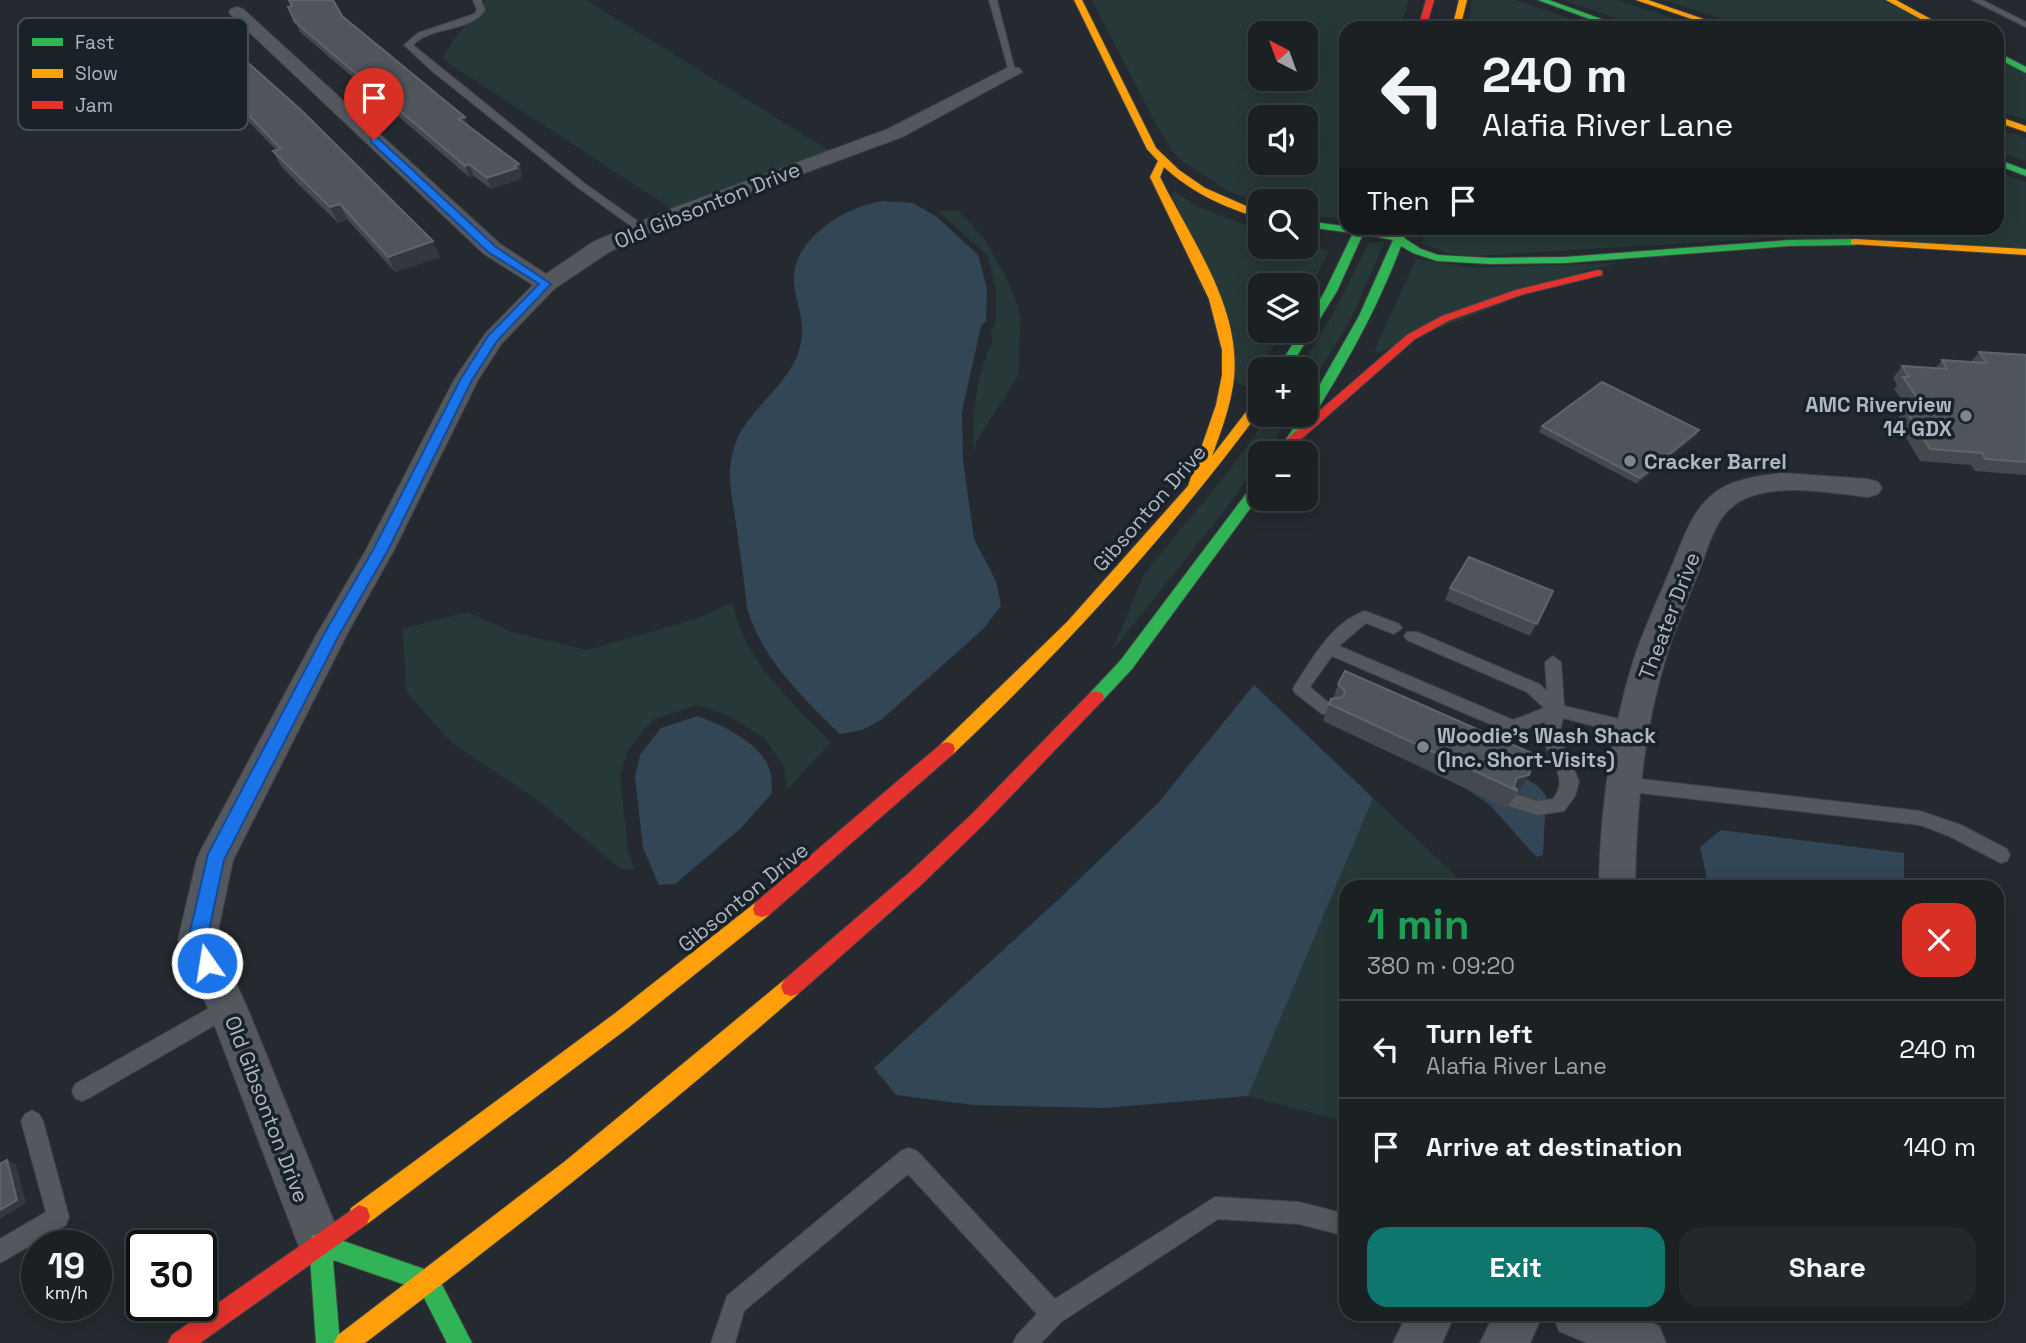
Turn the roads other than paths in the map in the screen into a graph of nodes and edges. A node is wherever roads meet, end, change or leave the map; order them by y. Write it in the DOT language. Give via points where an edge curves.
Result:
graph roads {
  1 [pos="477,0"];
  2 [pos="993,0"];
  3 [pos="1078,0"];
  4 [pos="1430,0"];
  5 [pos="1463,0"];
  6 [pos="1542,0"];
  7 [pos="1640,0"];
  8 [pos="1890,0"];
  9 [pos="1976,0"];
  10 [pos="237,12"];
  11 [pos="243,18"];
  12 [pos="1424,21"];
  13 [pos="1458,21"];
  14 [pos="1602,21"];
  15 [pos="1704,21"];
  16 [pos="1930,21"];
  17 [pos="248,22"];
  18 [pos="2026,25"];
  19 [pos="2004,59"];
  20 [pos="2026,70"];
  21 [pos="1013,72"];
  22 [pos="2004,121"];
  23 [pos="2026,129"];
  24 [pos="1162,162"];
  25 [pos="2004,165"];
  26 [pos="2026,173"];
  27 [pos="1248,210"];
  28 [pos="1318,225"];
  29 [pos="1339,226"];
  30 [pos="642,229"];
  31 [pos="1357,235"];
  32 [pos="1401,235"];
  33 [pos="1405,235"];
  34 [pos="1318,239"];
  35 [pos="1685,252"];
  36 [pos="2026,252"];
  37 [pos="1349,253"];
  38 [pos="546,284"];
  39 [pos="1291,357"];
  40 [pos="1248,418"];
  41 [pos="1294,438"];
  42 [pos="1292,441"];
  43 [pos="1868,488"];
  44 [pos="1193,492"];
  45 [pos="1248,501"];
  46 [pos="1394,628"];
  47 [pos="1412,636"];
  48 [pos="1328,648"];
  49 [pos="1553,662"];
  50 [pos="1328,709"];
  51 [pos="1556,710"];
  52 [pos="1632,729"];
  53 [pos="1623,785"];
  54 [pos="1515,801"];
  55 [pos="2001,855"];
  56 [pos="1617,880"];
  57 [pos="227,1007"];
  58 [pos="82,1091"];
  59 [pos="32,1121"];
  60 [pos="1339,1223"];
  61 [pos="320,1244"];
  62 [pos="0,1252"];
  63 [pos="428,1281"];
  64 [pos="1053,1314"];
  65 [pos="1428,1321"];
  66 [pos="1516,1321"];
  67 [pos="1592,1321"];
  68 [pos="180,1343"];
  69 [pos="328,1343"];
  70 [pos="346,1343"];
  71 [pos="460,1343"];
  72 [pos="723,1343"];
  73 [pos="1025,1343"];
  74 [pos="1417,1343"];
  75 [pos="1504,1343"];
  76 [pos="1642,1343"];
  1 -- 30 [label="lane" via="481,10 477,16 424,33 408,45 592,196"];
  2 -- 21 [label="lane"];
  3 -- 24 [label="main road"];
  4 -- 12 [label="main road"];
  5 -- 13 [label="main road"];
  6 -- 14 [label="main road"];
  7 -- 15 [label="main road"];
  8 -- 16 [label="main road"];
  9 -- 18 [label="lane"];
  10 -- 11 [label="street"];
  17 -- 38 [label="street" via="492,249"];
  19 -- 20 [label="main road"];
  21 -- 30 [label="street, Old Gibsonton Drive" via="895,133"];
  22 -- 23 [label="main road"];
  24 -- 27 [label="main road" via="1198,189"];
  24 -- 44 [label="main road" via="1154,177 1212,297 1228,343 1226,388"];
  25 -- 26 [label="main road"];
  28 -- 29 [label="main road"];
  30 -- 38 [label="street, Old Gibsonton Drive" via="601,247"];
  31 -- 37 [label="main road"];
  32 -- 41 [label="main road" via="1371,307"];
  33 -- 35 [label="main road" via="1420,253 1449,260"];
  34 -- 37 [label="main road"];
  35 -- 36 [label="main road" via="1832,241"];
  35 -- 41 [label="main road" via="1520,292 1446,318 1411,337"];
  37 -- 39 [label="main road" via="1320,312"];
  38 -- 57 [label="street, Old Gibsonton Drive" via="493,339 466,380 215,859 197,940"];
  40 -- 44 [label="main road, Gibsonton Drive"];
  41 -- 42 [label="main road"];
  43 -- 52 [label="street, Theater Drive" via="1767,484 1731,494 1720,502 1703,525 1662,626"];
  44 -- 61 [label="main road, Gibsonton Drive" via="1114,582 981,717 802,877 610,1031"];
  45 -- 63 [label="main road" via="1126,665 915,879 685,1080"];
  46 -- 48 [label="lane" via="1365,617 1350,624"];
  47 -- 51 [label="lane" via="1533,688"];
  48 -- 50 [label="lane" via="1301,690"];
  48 -- 51 [label="lane" via="1513,727"];
  49 -- 51 [label="lane"];
  51 -- 52 [label="lane"];
  51 -- 54 [label="lane" via="1551,736 1570,781 1566,796 1559,806 1536,808"];
  52 -- 53 [label="street, Theater Drive"];
  53 -- 55 [label="lane" via="1920,818 1955,830"];
  53 -- 56 [label="street, Theater Drive"];
  57 -- 58 [label="lane"];
  57 -- 61 [label="street, Old Gibsonton Drive"];
  59 -- 62 [label="lane" via="58,1217"];
  60 -- 64 [label="lane" via="1299,1213 1215,1208"];
  61 -- 63 [label="main road"];
  61 -- 68 [label="main road, Gibsonton Drive"];
  61 -- 69 [label="main road"];
  63 -- 70 [label="main road"];
  63 -- 71 [label="main road"];
  64 -- 72 [label="lane" via="909,1159 735,1304"];
  64 -- 73 [label="lane"];
  65 -- 74 [label="street"];
  66 -- 75 [label="street"];
  67 -- 76 [label="street"];
}
